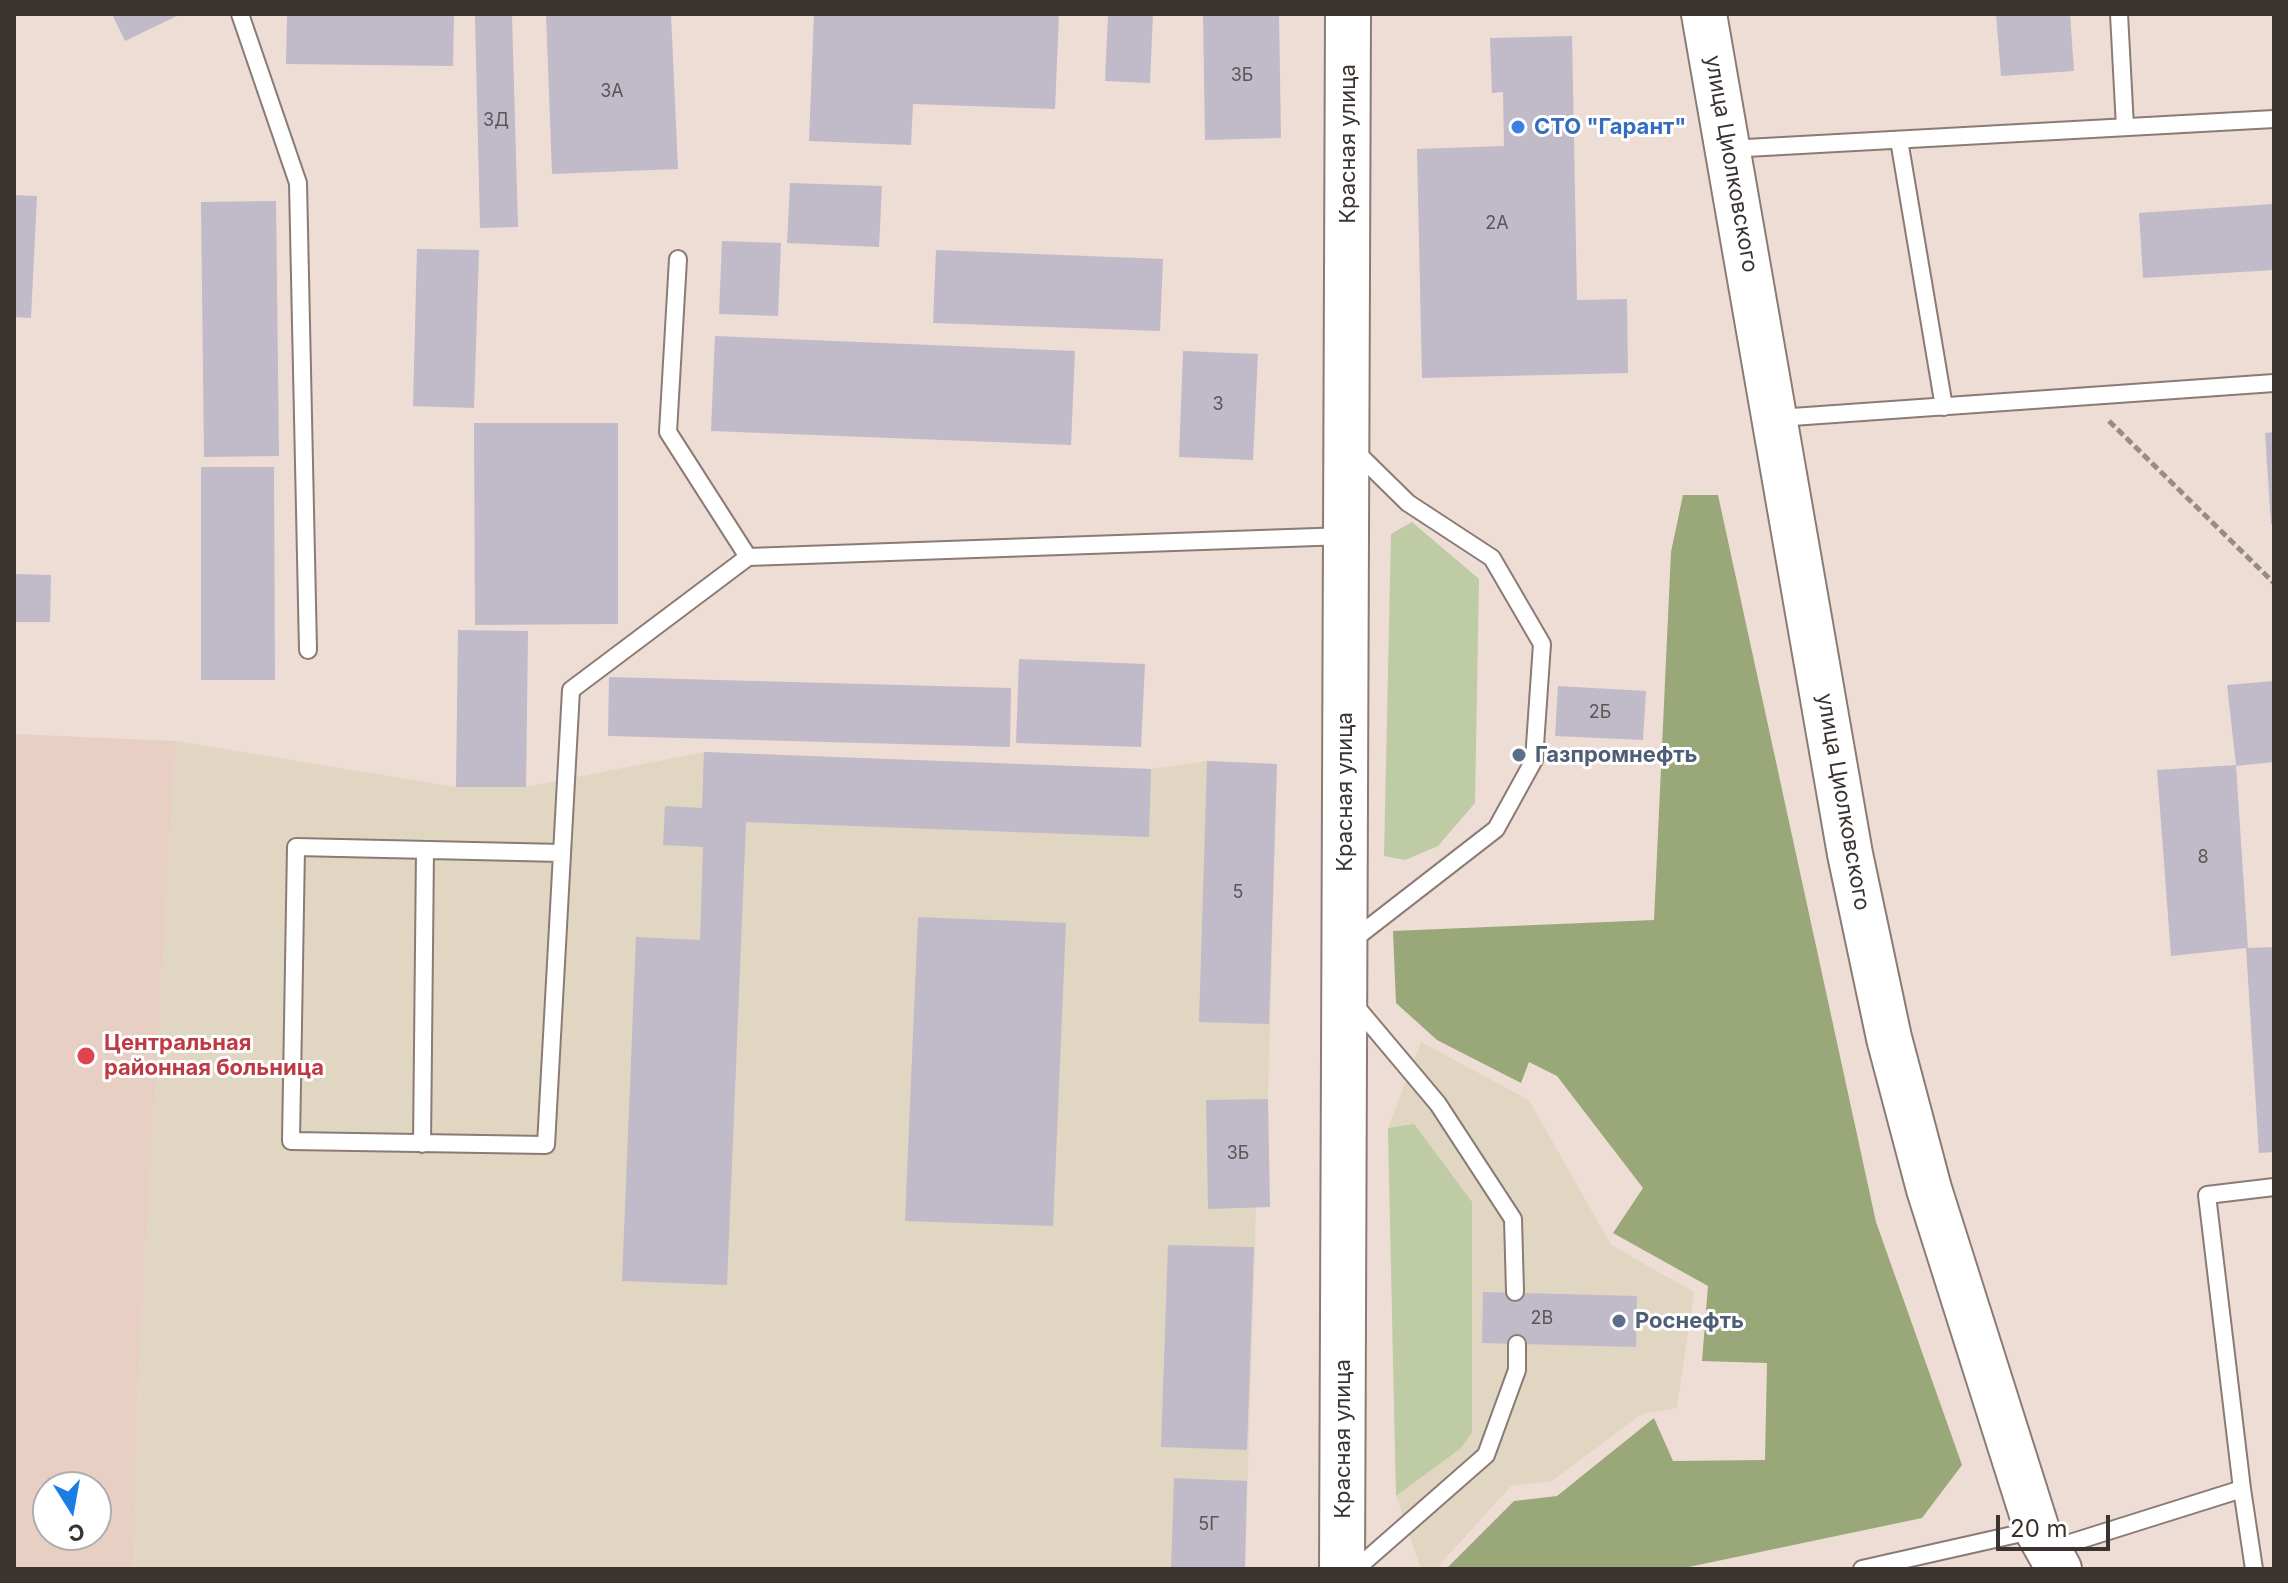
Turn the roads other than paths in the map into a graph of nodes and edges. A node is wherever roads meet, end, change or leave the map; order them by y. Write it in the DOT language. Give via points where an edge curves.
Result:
graph roads {
  1 [pos="240,14"];
  2 [pos="1348,14"];
  3 [pos="1704,14"];
  4 [pos="2119,14"];
  5 [pos="2274,119"];
  6 [pos="2125,127"];
  7 [pos="1899,140"];
  8 [pos="1728,149"];
  9 [pos="678,259"];
  10 [pos="2274,383"];
  11 [pos="1944,407"];
  12 [pos="1776,418"];
  13 [pos="1346,442"];
  14 [pos="1346,536"];
  15 [pos="748,557"];
  16 [pos="308,650"];
  17 [pos="425,850"];
  18 [pos="562,853"];
  19 [pos="1345,946"];
  20 [pos="1344,993"];
  21 [pos="422,1144"];
  22 [pos="2274,1187"];
  23 [pos="1515,1292"];
  24 [pos="1517,1344"];
  25 [pos="2242,1489"];
  26 [pos="2047,1550"];
  27 [pos="1342,1569"];
  28 [pos="1356,1569"];
  29 [pos="1862,1569"];
  30 [pos="2254,1569"];
  1 -- 16 [label="lane" via="298,183"];
  2 -- 13 [label="main road, Красная улица"];
  3 -- 8 [label="main road, улица Циолковского"];
  4 -- 6 [label="lane"];
  5 -- 6 [label="lane"];
  6 -- 7 [label="lane"];
  7 -- 8 [label="lane"];
  7 -- 11 [label="lane"];
  8 -- 12 [label="main road, улица Циолковского"];
  9 -- 15 [label="lane" via="668,432"];
  10 -- 11 [label="lane"];
  11 -- 12 [label="lane"];
  12 -- 26 [label="main road, улица Циолковского" via="1850,854 1889,1038 1929,1189"];
  13 -- 14 [label="main road, Красная улица"];
  13 -- 19 [label="lane" via="1408,503 1492,558 1542,644 1534,760 1496,829"];
  14 -- 15 [label="lane"];
  14 -- 19 [label="main road, Красная улица"];
  15 -- 18 [label="lane" via="571,690"];
  17 -- 18 [label="lane"];
  17 -- 21 [label="lane"];
  17 -- 21 [label="lane" via="296,847 291,1141"];
  18 -- 21 [label="lane" via="546,1145"];
  19 -- 20 [label="main road, Красная улица"];
  20 -- 23 [label="lane" via="1438,1104 1513,1219"];
  20 -- 27 [label="main road, Красная улица"];
  22 -- 25 [label="lane" via="2207,1195"];
  24 -- 28 [label="lane" via="1517,1370 1486,1455"];
  25 -- 26 [label="lane"];
  25 -- 30 [label="lane"];
  26 -- 29 [label="lane"];
}
